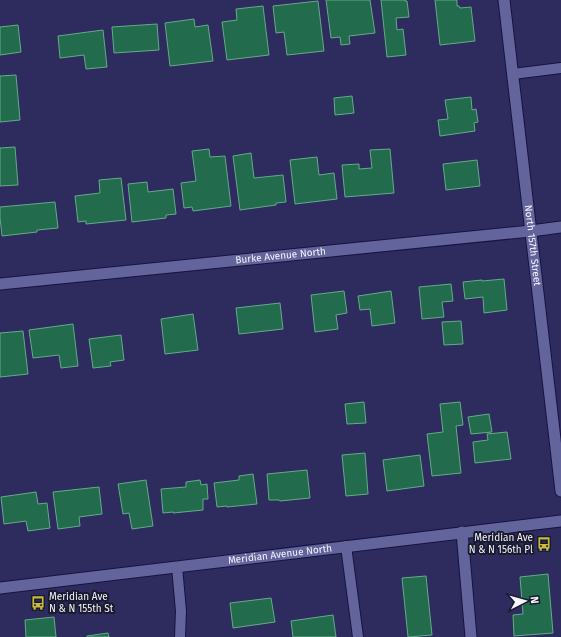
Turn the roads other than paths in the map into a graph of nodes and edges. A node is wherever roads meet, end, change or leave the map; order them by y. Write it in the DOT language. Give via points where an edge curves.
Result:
graph roads {
  1 [pos="504,0"];
  2 [pos="561,68"];
  3 [pos="512,74"];
  4 [pos="561,227"];
  5 [pos="531,231"];
  6 [pos="0,284"];
  7 [pos="561,491"];
  8 [pos="561,521"];
  9 [pos="462,532"];
  10 [pos="346,546"];
  11 [pos="177,567"];
  12 [pos="0,588"];
  13 [pos="180,637"];
  14 [pos="358,637"];
  15 [pos="471,637"];
  1 -- 3 [label="street, North 157th Street"];
  2 -- 3 [label="lane"];
  3 -- 5 [label="street, North 157th Street"];
  4 -- 5 [label="street, Burke Avenue North"];
  5 -- 6 [label="street, Burke Avenue North"];
  5 -- 7 [label="street, North 157th Street"];
  8 -- 9 [label="street, Meridian Avenue North"];
  9 -- 10 [label="street, Meridian Avenue North"];
  9 -- 15 [label="street"];
  10 -- 11 [label="street, Meridian Avenue North"];
  10 -- 14 [label="lane"];
  11 -- 12 [label="street, Meridian Avenue North"];
  11 -- 13 [label="lane" via="181,611"];
}
